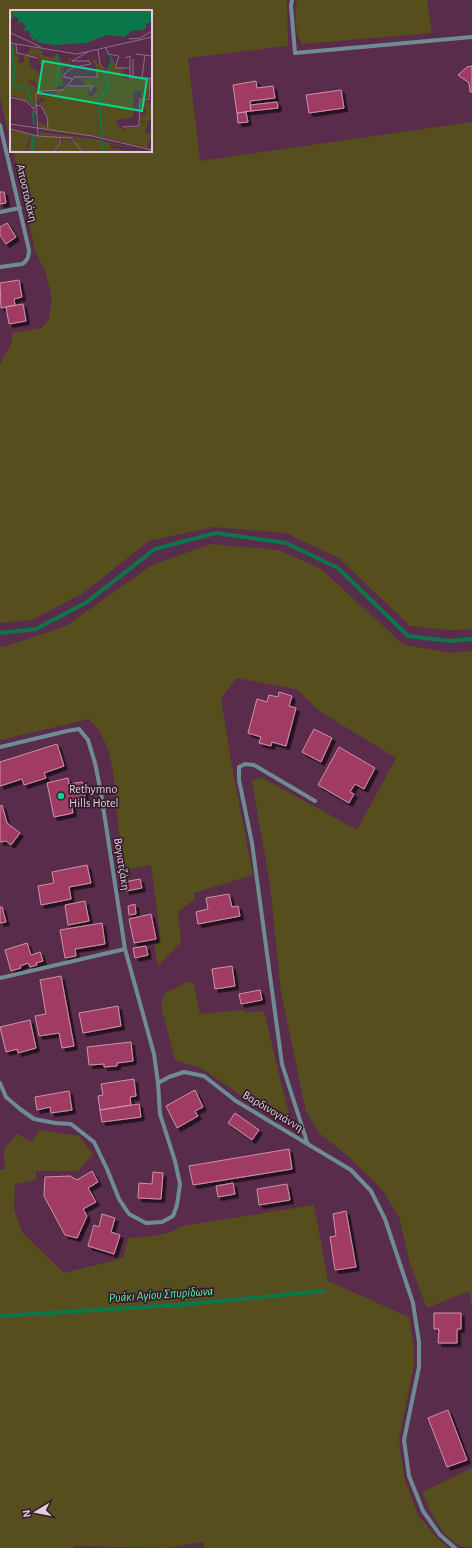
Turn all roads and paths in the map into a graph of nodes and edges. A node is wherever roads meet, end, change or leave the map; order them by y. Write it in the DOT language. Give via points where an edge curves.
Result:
graph roads {
  1 [pos="292,0"];
  2 [pos="472,37"];
  3 [pos="0,125"];
  4 [pos="20,208"];
  5 [pos="0,212"];
  6 [pos="0,267"];
  7 [pos="0,747"];
  8 [pos="315,801"];
  9 [pos="125,949"];
  10 [pos="0,978"];
  11 [pos="0,1083"];
  12 [pos="158,1083"];
  13 [pos="307,1143"];
  14 [pos="455,1548"];
  1 -- 2 [label="street" via="295,53"];
  3 -- 4 [label="street, Αποστολάκη"];
  4 -- 5 [label="street"];
  4 -- 6 [label="street, Αποστολάκη" via="29,256 22,264"];
  7 -- 9 [label="street, Βογιατζάκη" via="79,729 88,740 101,793"];
  8 -- 13 [label="street" via="254,765 245,764 239,767 282,1064"];
  9 -- 10 [label="street"];
  9 -- 12 [label="street, Βογιατζάκη" via="154,1054"];
  11 -- 12 [label="street" via="6,1097 34,1119 71,1124 94,1142 119,1199 129,1214 146,1223 162,1222 172,1216 177,1205 180,1184 160,1114"];
  12 -- 13 [label="street, Βαρδινογιάννη" via="184,1072 204,1076 236,1101"];
  13 -- 14 [label="street, Βαρδινογιάννη" via="351,1170 371,1191 385,1218 413,1303 419,1342 419,1367 404,1440 410,1476 423,1511 440,1535"];
}
